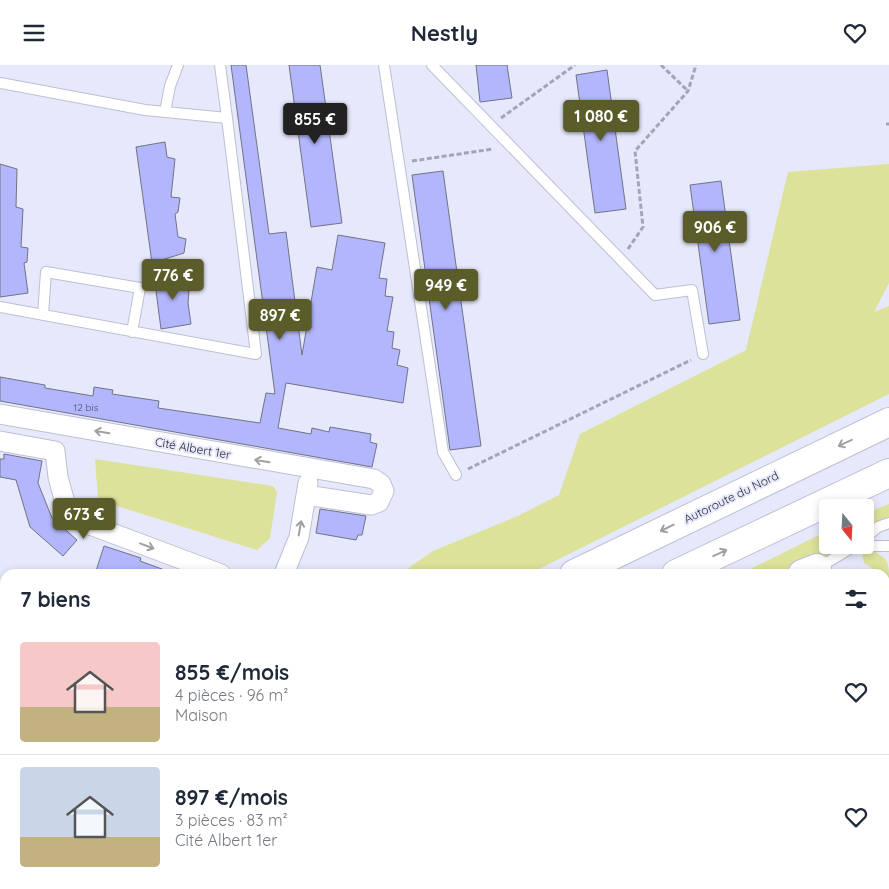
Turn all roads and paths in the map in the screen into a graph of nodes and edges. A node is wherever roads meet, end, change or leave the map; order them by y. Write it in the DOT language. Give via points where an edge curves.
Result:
graph roads {
  1 [pos="178,65"];
  2 [pos="220,65"];
  3 [pos="384,65"];
  4 [pos="432,65"];
  5 [pos="575,65"];
  6 [pos="661,65"];
  7 [pos="696,65"];
  8 [pos="0,83"];
  9 [pos="688,91"];
  10 [pos="165,112"];
  11 [pos="227,118"];
  12 [pos="490,125"];
  13 [pos="510,146"];
  14 [pos="399,162"];
  15 [pos="620,259"];
  16 [pos="0,307"];
  17 [pos="43,315"];
  18 [pos="132,331"];
  19 [pos="703,355"];
  20 [pos="0,414"];
  21 [pos="889,422"];
  22 [pos="75,427"];
  23 [pos="0,441"];
  24 [pos="55,451"];
  25 [pos="310,469"];
  26 [pos="889,473"];
  27 [pos="456,475"];
  28 [pos="306,495"];
  29 [pos="889,523"];
  30 [pos="874,530"];
  31 [pos="874,546"];
  32 [pos="889,546"];
  33 [pos="843,554"];
  34 [pos="208,569"];
  35 [pos="286,569"];
  36 [pos="584,569"];
  37 [pos="687,569"];
  38 [pos="820,569"];
  1 -- 10 [label="lane"];
  2 -- 11 [label="lane"];
  3 -- 14 [label="lane"];
  4 -- 12 [label="lane"];
  5 -- 12 [label="path"];
  6 -- 9 [label="path"];
  7 -- 9 [label="path"];
  8 -- 10 [label="lane"];
  9 -- 15 [label="path" via="635,151 643,227"];
  10 -- 11 [label="lane"];
  11 -- 18 [label="lane" via="256,354"];
  12 -- 13 [label="lane"];
  13 -- 14 [label="path"];
  13 -- 15 [label="lane"];
  14 -- 27 [label="lane" via="443,452"];
  15 -- 19 [label="lane" via="655,295 692,290"];
  16 -- 17 [label="lane"];
  17 -- 18 [label="lane"];
  17 -- 18 [label="lane" via="46,272 140,287"];
  19 -- 27 [label="path"];
  20 -- 22 [label="street, Cité Albert 1er"];
  21 -- 36 [label="highway, Autoroute du Nord, one-way"];
  22 -- 24 [label="street"];
  25 -- 22 [label="street, Cité Albert 1er, one-way"];
  23 -- 24 [label="street"];
  24 -- 34 [label="street, one-way" via="69,517"];
  25 -- 28 [label="street"];
  25 -- 28 [label="street, Cité Albert 1er" via="374,479 381,484 383,495 379,502 371,505"];
  37 -- 26 [label="highway, one-way"];
  35 -- 28 [label="street, one-way" via="299,537"];
  29 -- 30 [label="lane"];
  31 -- 32 [label="lane"];
  33 -- 38 [label="lane"];
}
